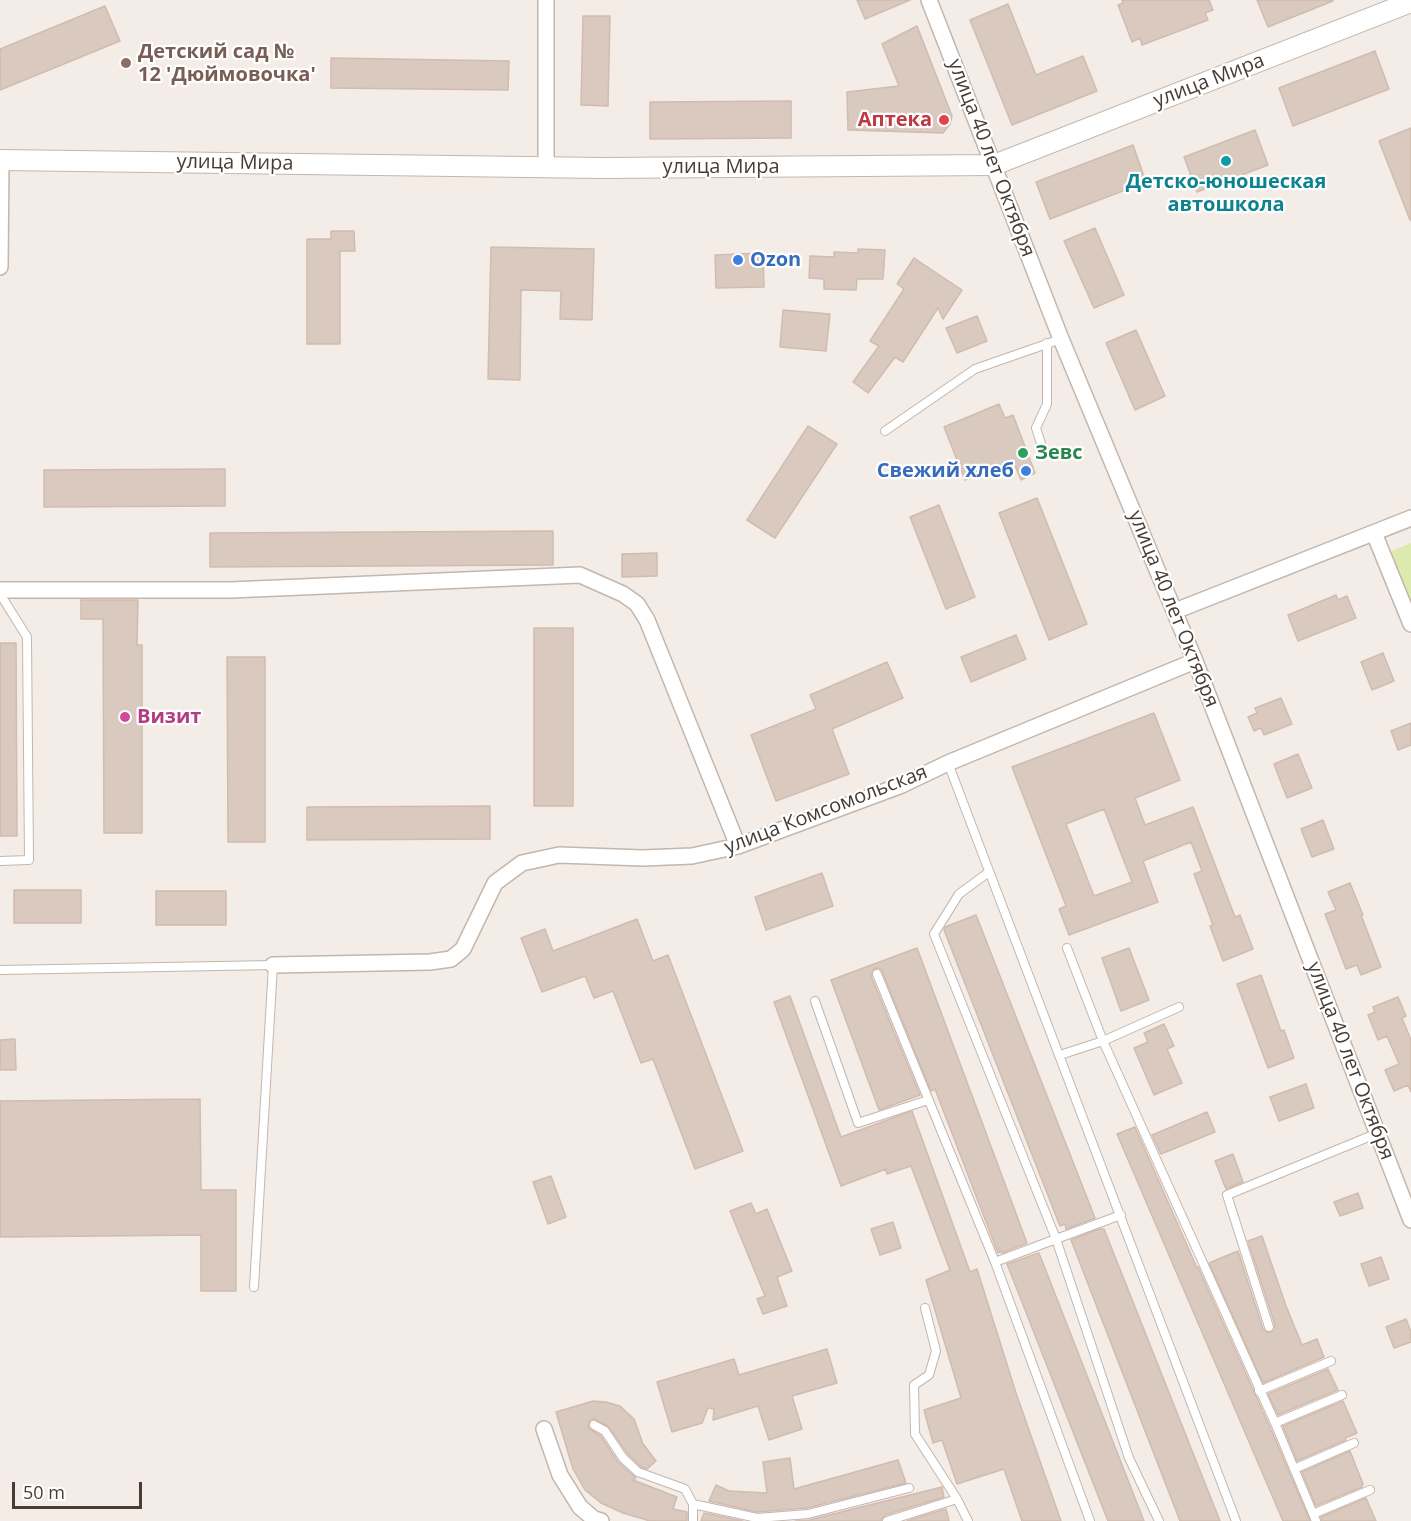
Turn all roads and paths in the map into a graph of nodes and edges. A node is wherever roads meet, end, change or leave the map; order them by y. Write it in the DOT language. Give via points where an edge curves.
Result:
graph roads {
  1 [pos="546,0"];
  2 [pos="929,0"];
  3 [pos="1411,2"];
  4 [pos="0,160"];
  5 [pos="994,165"];
  6 [pos="546,167"];
  7 [pos="0,267"];
  8 [pos="1054,341"];
  9 [pos="885,431"];
  10 [pos="1044,453"];
  11 [pos="1411,518"];
  12 [pos="1374,533"];
  13 [pos="0,592"];
  14 [pos="1175,611"];
  15 [pos="1411,624"];
  16 [pos="1195,661"];
  17 [pos="948,763"];
  18 [pos="738,846"];
  19 [pos="0,861"];
  20 [pos="989,872"];
  21 [pos="1067,948"];
  22 [pos="273,965"];
  23 [pos="0,970"];
  24 [pos="877,974"];
  25 [pos="815,1000"];
  26 [pos="1179,1007"];
  27 [pos="1103,1041"];
  28 [pos="1060,1055"];
  29 [pos="928,1100"];
  30 [pos="1378,1133"];
  31 [pos="1121,1215"];
  32 [pos="1411,1220"];
  33 [pos="1056,1239"];
  34 [pos="995,1262"];
  35 [pos="254,1287"];
  36 [pos="925,1308"];
  37 [pos="1269,1327"];
  38 [pos="1331,1361"];
  39 [pos="1259,1391"];
  40 [pos="1342,1395"];
  41 [pos="1275,1423"];
  42 [pos="594,1425"];
  43 [pos="544,1429"];
  44 [pos="1354,1443"];
  45 [pos="1294,1468"];
  46 [pos="909,1488"];
  47 [pos="1370,1490"];
  48 [pos="957,1499"];
  49 [pos="693,1504"];
  50 [pos="1315,1517"];
  51 [pos="601,1521"];
  52 [pos="693,1521"];
  53 [pos="887,1521"];
  54 [pos="968,1521"];
  55 [pos="1090,1521"];
  56 [pos="1159,1521"];
  57 [pos="1236,1521"];
  1 -- 6 [label="street"];
  2 -- 5 [label="street, улица 40 лет Октября"];
  3 -- 5 [label="street, улица Мира"];
  4 -- 6 [label="street, улица Мира"];
  4 -- 7 [label="street"];
  5 -- 6 [label="street, улица Мира"];
  5 -- 8 [label="street, улица 40 лет Октября"];
  8 -- 9 [label="lane" via="975,369"];
  8 -- 10 [label="lane" via="1047,404 1036,428"];
  8 -- 14 [label="street, улица 40 лет Октября"];
  11 -- 12 [label="street"];
  12 -- 14 [label="street"];
  12 -- 15 [label="street"];
  13 -- 18 [label="street" via="231,590 580,575 630,599 647,620"];
  13 -- 19 [label="lane" via="27,637 28,860"];
  14 -- 16 [label="street, улица 40 лет Октября"];
  16 -- 17 [label="street, улица Комсомольская"];
  16 -- 30 [label="street, улица 40 лет Октября"];
  17 -- 18 [label="street, улица Комсомольская" via="881,793"];
  17 -- 20 [label="lane"];
  18 -- 22 [label="street, улица Комсомольская" via="692,856 559,855 522,863 495,883 463,949 451,959"];
  20 -- 28 [label="lane"];
  20 -- 33 [label="lane" via="959,894 934,933"];
  21 -- 27 [label="lane"];
  22 -- 23 [label="lane"];
  22 -- 35 [label="lane"];
  24 -- 29 [label="lane"];
  25 -- 29 [label="lane" via="858,1123"];
  26 -- 27 [label="lane"];
  27 -- 28 [label="lane"];
  27 -- 39 [label="lane"];
  28 -- 31 [label="lane"];
  29 -- 34 [label="lane"];
  30 -- 32 [label="street, улица 40 лет Октября"];
  30 -- 37 [label="lane" via="1227,1195"];
  31 -- 33 [label="lane"];
  31 -- 57 [label="lane"];
  33 -- 34 [label="lane"];
  33 -- 56 [label="lane" via="1129,1458"];
  34 -- 55 [label="lane"];
  36 -- 48 [label="lane" via="936,1351 929,1374 914,1385 915,1434"];
  38 -- 39 [label="lane"];
  39 -- 41 [label="lane"];
  40 -- 41 [label="lane"];
  41 -- 45 [label="lane"];
  42 -- 49 [label="lane" via="605,1431 638,1472 685,1489"];
  43 -- 51 [label="street" via="560,1475 580,1507"];
  44 -- 45 [label="lane"];
  45 -- 50 [label="lane"];
  46 -- 49 [label="lane" via="808,1514 757,1518"];
  47 -- 50 [label="lane"];
  48 -- 53 [label="lane"];
  48 -- 54 [label="lane"];
  49 -- 52 [label="lane"];
}
